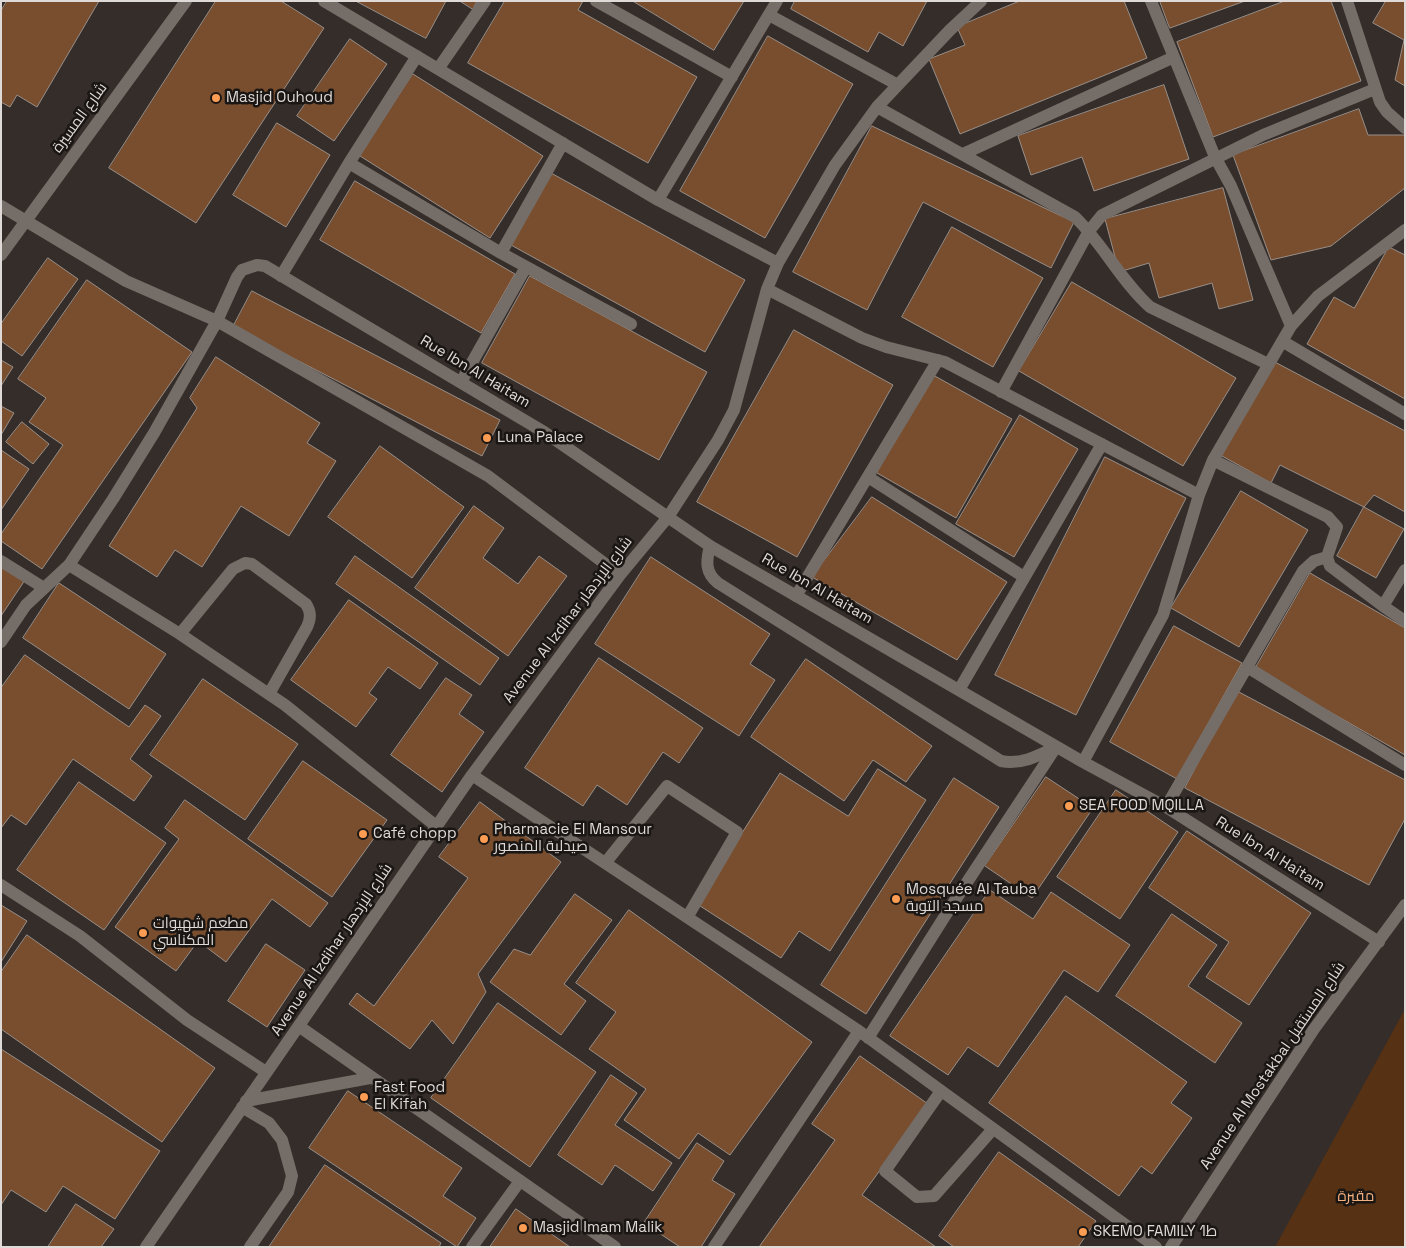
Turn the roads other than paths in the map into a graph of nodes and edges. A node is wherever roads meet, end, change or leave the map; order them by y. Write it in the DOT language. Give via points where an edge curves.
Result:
graph roads {
  1 [pos="186,1"];
  2 [pos="324,1"];
  3 [pos="485,1"];
  4 [pos="596,1"];
  5 [pos="777,1"];
  6 [pos="981,1"];
  7 [pos="1151,1"];
  8 [pos="1347,1"];
  9 [pos="769,15"];
  10 [pos="416,56"];
  11 [pos="1174,57"];
  12 [pos="438,69"];
  13 [pos="732,77"];
  14 [pos="898,84"];
  15 [pos="1375,89"];
  16 [pos="877,107"];
  17 [pos="1405,128"];
  18 [pos="563,143"];
  19 [pos="963,154"];
  20 [pos="1215,157"];
  21 [pos="350,163"];
  22 [pos="658,200"];
  23 [pos="1,206"];
  24 [pos="25,221"];
  25 [pos="1089,231"];
  26 [pos="1403,234"];
  27 [pos="501,253"];
  28 [pos="1,255"];
  29 [pos="778,263"];
  30 [pos="526,267"];
  31 [pos="281,276"];
  32 [pos="767,289"];
  33 [pos="217,321"];
  34 [pos="631,324"];
  35 [pos="1291,326"];
  36 [pos="1282,341"];
  37 [pos="938,360"];
  38 [pos="1268,364"];
  39 [pos="461,382"];
  40 [pos="1002,392"];
  41 [pos="1405,414"];
  42 [pos="1102,444"];
  43 [pos="1213,460"];
  44 [pos="868,477"];
  45 [pos="1199,496"];
  46 [pos="668,518"];
  47 [pos="710,546"];
  48 [pos="1327,557"];
  49 [pos="1,561"];
  50 [pos="69,565"];
  51 [pos="1405,570"];
  52 [pos="620,575"];
  53 [pos="1024,577"];
  54 [pos="44,588"];
  55 [pos="796,596"];
  56 [pos="1384,606"];
  57 [pos="1405,621"];
  58 [pos="180,634"];
  59 [pos="1,642"];
  60 [pos="1247,667"];
  61 [pos="959,690"];
  62 [pos="269,694"];
  63 [pos="1056,746"];
  64 [pos="1083,762"];
  65 [pos="1405,765"];
  66 [pos="472,775"];
  67 [pos="1166,807"];
  68 [pos="436,826"];
  69 [pos="606,862"];
  70 [pos="1,885"];
  71 [pos="1403,913"];
  72 [pos="688,916"];
  73 [pos="1379,942"];
  74 [pos="300,1027"];
  75 [pos="864,1035"];
  76 [pos="266,1072"];
  77 [pos="370,1078"];
  78 [pos="941,1091"];
  79 [pos="244,1104"];
  80 [pos="993,1128"];
  81 [pos="520,1181"];
  82 [pos="146,1247"];
  83 [pos="250,1247"];
  84 [pos="472,1247"];
  85 [pos="615,1247"];
  86 [pos="714,1247"];
  87 [pos="1156,1247"];
  88 [pos="1171,1247"];
  1 -- 24 [label="street, شارع المسيرة"];
  2 -- 10 [label="street"];
  3 -- 12 [label="street"];
  4 -- 13 [label="street"];
  5 -- 9 [label="street"];
  6 -- 14 [label="street, Avenue Al Izdihar شارع الإزدهار"];
  7 -- 11 [label="street"];
  8 -- 15 [label="street"];
  9 -- 13 [label="street"];
  9 -- 14 [label="street"];
  10 -- 12 [label="street"];
  10 -- 21 [label="street"];
  11 -- 19 [label="street"];
  11 -- 20 [label="street"];
  12 -- 18 [label="street"];
  13 -- 22 [label="street"];
  14 -- 16 [label="street, Avenue Al Izdihar شارع الإزدهار"];
  15 -- 17 [label="street" via="1387,112"];
  15 -- 20 [label="street"];
  16 -- 19 [label="street"];
  16 -- 29 [label="street, Avenue Al Izdihar شارع الإزدهار" via="835,165"];
  18 -- 22 [label="street"];
  18 -- 27 [label="street"];
  19 -- 25 [label="street" via="1075,217"];
  20 -- 25 [label="street" via="1102,215"];
  20 -- 35 [label="street" via="1231,186"];
  21 -- 27 [label="street"];
  21 -- 31 [label="street"];
  22 -- 29 [label="street"];
  23 -- 24 [label="street"];
  24 -- 28 [label="street, شارع المسيرة"];
  24 -- 33 [label="street" via="126,281"];
  25 -- 38 [label="street" via="1134,293 1150,308"];
  25 -- 40 [label="street"];
  26 -- 35 [label="street" via="1318,296"];
  27 -- 30 [label="street"];
  29 -- 32 [label="street, Avenue Al Izdihar شارع الإزدهار"];
  30 -- 34 [label="street"];
  30 -- 39 [label="street"];
  31 -- 33 [label="street, Rue Ibn Al Haitam" via="265,266 242,270"];
  31 -- 39 [label="street, Rue Ibn Al Haitam"];
  32 -- 37 [label="street" via="862,338"];
  32 -- 46 [label="street, Avenue Al Izdihar شارع الإزدهار" via="734,410"];
  33 -- 50 [label="street" via="133,468"];
  33 -- 52 [label="street" via="488,476"];
  35 -- 36 [label="street"];
  36 -- 38 [label="street"];
  36 -- 41 [label="street"];
  37 -- 40 [label="street"];
  37 -- 44 [label="street"];
  38 -- 43 [label="street"];
  39 -- 46 [label="street, Rue Ibn Al Haitam" via="581,456"];
  40 -- 42 [label="street"];
  42 -- 45 [label="street"];
  42 -- 53 [label="street"];
  43 -- 45 [label="street"];
  43 -- 48 [label="street" via="1328,517 1337,527"];
  44 -- 53 [label="street"];
  44 -- 55 [label="street"];
  45 -- 64 [label="street" via="1163,615"];
  46 -- 47 [label="street, Rue Ibn Al Haitam"];
  46 -- 52 [label="street, Avenue Al Izdihar شارع الإزدهار"];
  47 -- 55 [label="street, Rue Ibn Al Haitam"];
  47 -- 63 [label="street" via="706,566 711,578 1001,761 1018,762 1033,758"];
  48 -- 56 [label="street" via="1330,566"];
  48 -- 60 [label="street" via="1314,561 1303,570"];
  49 -- 54 [label="street"];
  50 -- 54 [label="street"];
  50 -- 58 [label="street"];
  51 -- 56 [label="street"];
  52 -- 66 [label="street, Avenue Al Izdihar شارع الإزدهار"];
  53 -- 61 [label="street"];
  54 -- 59 [label="street" via="26,606"];
  55 -- 61 [label="street, Rue Ibn Al Haitam"];
  56 -- 57 [label="street"];
  58 -- 62 [label="street"];
  58 -- 62 [label="street" via="233,569 245,563 252,564 310,610 307,627"];
  60 -- 65 [label="street"];
  60 -- 67 [label="street"];
  61 -- 63 [label="street, Rue Ibn Al Haitam"];
  62 -- 68 [label="street" via="324,734"];
  63 -- 64 [label="street, Rue Ibn Al Haitam"];
  63 -- 75 [label="street"];
  64 -- 67 [label="street, Rue Ibn Al Haitam"];
  66 -- 68 [label="street, Avenue Al Izdihar شارع الإزدهار"];
  66 -- 69 [label="street"];
  67 -- 73 [label="street, Rue Ibn Al Haitam"];
  68 -- 74 [label="street, Avenue Al Izdihar شارع الإزدهار"];
  69 -- 72 [label="street"];
  69 -- 72 [label="street" via="667,786 737,832"];
  70 -- 76 [label="street" via="80,936 186,1020"];
  71 -- 73 [label="street, Avenue Al Mostakbal شارع المستقبل"];
  72 -- 75 [label="street"];
  73 -- 88 [label="street, Avenue Al Mostakbal شارع المستقبل" via="1314,1029"];
  74 -- 76 [label="street, Avenue Al Izdihar شارع الإزدهار"];
  74 -- 77 [label="street"];
  75 -- 78 [label="street"];
  75 -- 86 [label="street"];
  76 -- 79 [label="street, Avenue Al Izdihar شارع الإزدهار"];
  77 -- 79 [label="street"];
  77 -- 81 [label="street"];
  78 -- 80 [label="street"];
  78 -- 80 [label="street" via="885,1171 917,1197 934,1196"];
  79 -- 82 [label="street, Avenue Al Izdihar شارع الإزدهار"];
  79 -- 83 [label="street" via="269,1123 282,1140 292,1176 278,1210"];
  80 -- 87 [label="street"];
  81 -- 84 [label="street"];
  81 -- 85 [label="street"];
}
